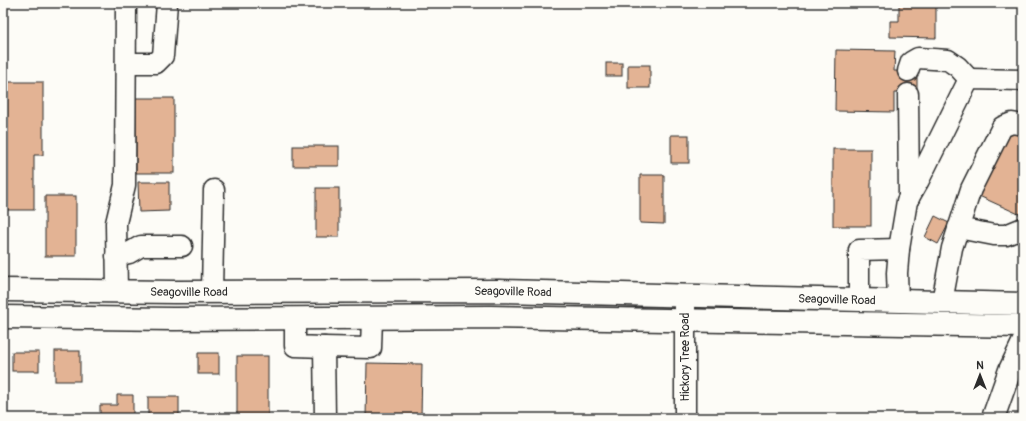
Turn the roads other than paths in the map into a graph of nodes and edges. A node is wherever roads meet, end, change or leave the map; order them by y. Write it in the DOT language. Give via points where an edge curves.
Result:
graph roads {
  1 [pos="126,3"];
  2 [pos="167,3"];
  3 [pos="126,63"];
  4 [pos="908,71"];
  5 [pos="969,79"];
  6 [pos="1023,80"];
  7 [pos="908,94"];
  8 [pos="1023,125"];
  9 [pos="214,190"];
  10 [pos="909,198"];
  11 [pos="958,228"];
  12 [pos="1023,228"];
  13 [pos="182,246"];
  14 [pos="899,249"];
  15 [pos="116,256"];
  16 [pos="3,290"];
  17 [pos="69,291"];
  18 [pos="117,291"];
  19 [pos="461,291"];
  20 [pos="212,292"];
  21 [pos="685,296"];
  22 [pos="859,300"];
  23 [pos="898,301"];
  24 [pos="942,302"];
  25 [pos="1023,304"];
  26 [pos="3,317"];
  27 [pos="461,317"];
  28 [pos="69,318"];
  29 [pos="295,318"];
  30 [pos="372,318"];
  31 [pos="685,320"];
  32 [pos="897,324"];
  33 [pos="1023,326"];
  34 [pos="1023,343"];
  35 [pos="324,347"];
  36 [pos="325,418"];
  37 [pos="685,418"];
  38 [pos="993,418"];
  1 -- 3 [label="street"];
  2 -- 3 [label="street" via="163,56 156,63"];
  3 -- 15 [label="street" via="125,185 116,223"];
  4 -- 5 [label="street" via="911,62 918,58 948,60"];
  5 -- 6 [label="street"];
  5 -- 10 [label="street"];
  7 -- 10 [label="street"];
  8 -- 11 [label="street" via="1012,123 1002,127 971,189"];
  9 -- 20 [label="street"];
  10 -- 14 [label="street"];
  11 -- 12 [label="street" via="1006,235"];
  11 -- 24 [label="street"];
  13 -- 15 [label="street" via="140,246 129,253"];
  14 -- 22 [label="street" via="859,250"];
  14 -- 23 [label="street"];
  15 -- 18 [label="street"];
  16 -- 17 [label="main road, Seagoville Road"];
  17 -- 18 [label="main road, Seagoville Road"];
  17 -- 28 [label="main road"];
  18 -- 20 [label="main road, Seagoville Road"];
  19 -- 20 [label="main road, Seagoville Road"];
  19 -- 21 [label="main road, Seagoville Road"];
  19 -- 27 [label="main road"];
  21 -- 22 [label="main road, Seagoville Road"];
  21 -- 31 [label="street, Hickory Tree Road"];
  22 -- 23 [label="main road, Seagoville Road"];
  23 -- 24 [label="main road, Seagoville Road"];
  23 -- 32 [label="main road"];
  24 -- 25 [label="main road, Seagoville Road"];
  26 -- 28 [label="main road, Seagoville Road"];
  27 -- 30 [label="main road, Seagoville Road"];
  27 -- 31 [label="main road, Seagoville Road"];
  28 -- 29 [label="main road, Seagoville Road"];
  29 -- 30 [label="main road, Seagoville Road"];
  29 -- 35 [label="street" via="295,346"];
  30 -- 35 [label="street" via="371,348"];
  31 -- 32 [label="main road, Seagoville Road"];
  31 -- 37 [label="street, Hickory Tree Road"];
  32 -- 33 [label="main road, Seagoville Road"];
  34 -- 38 [label="main road" via="1010,370"];
  35 -- 36 [label="street"];
}
